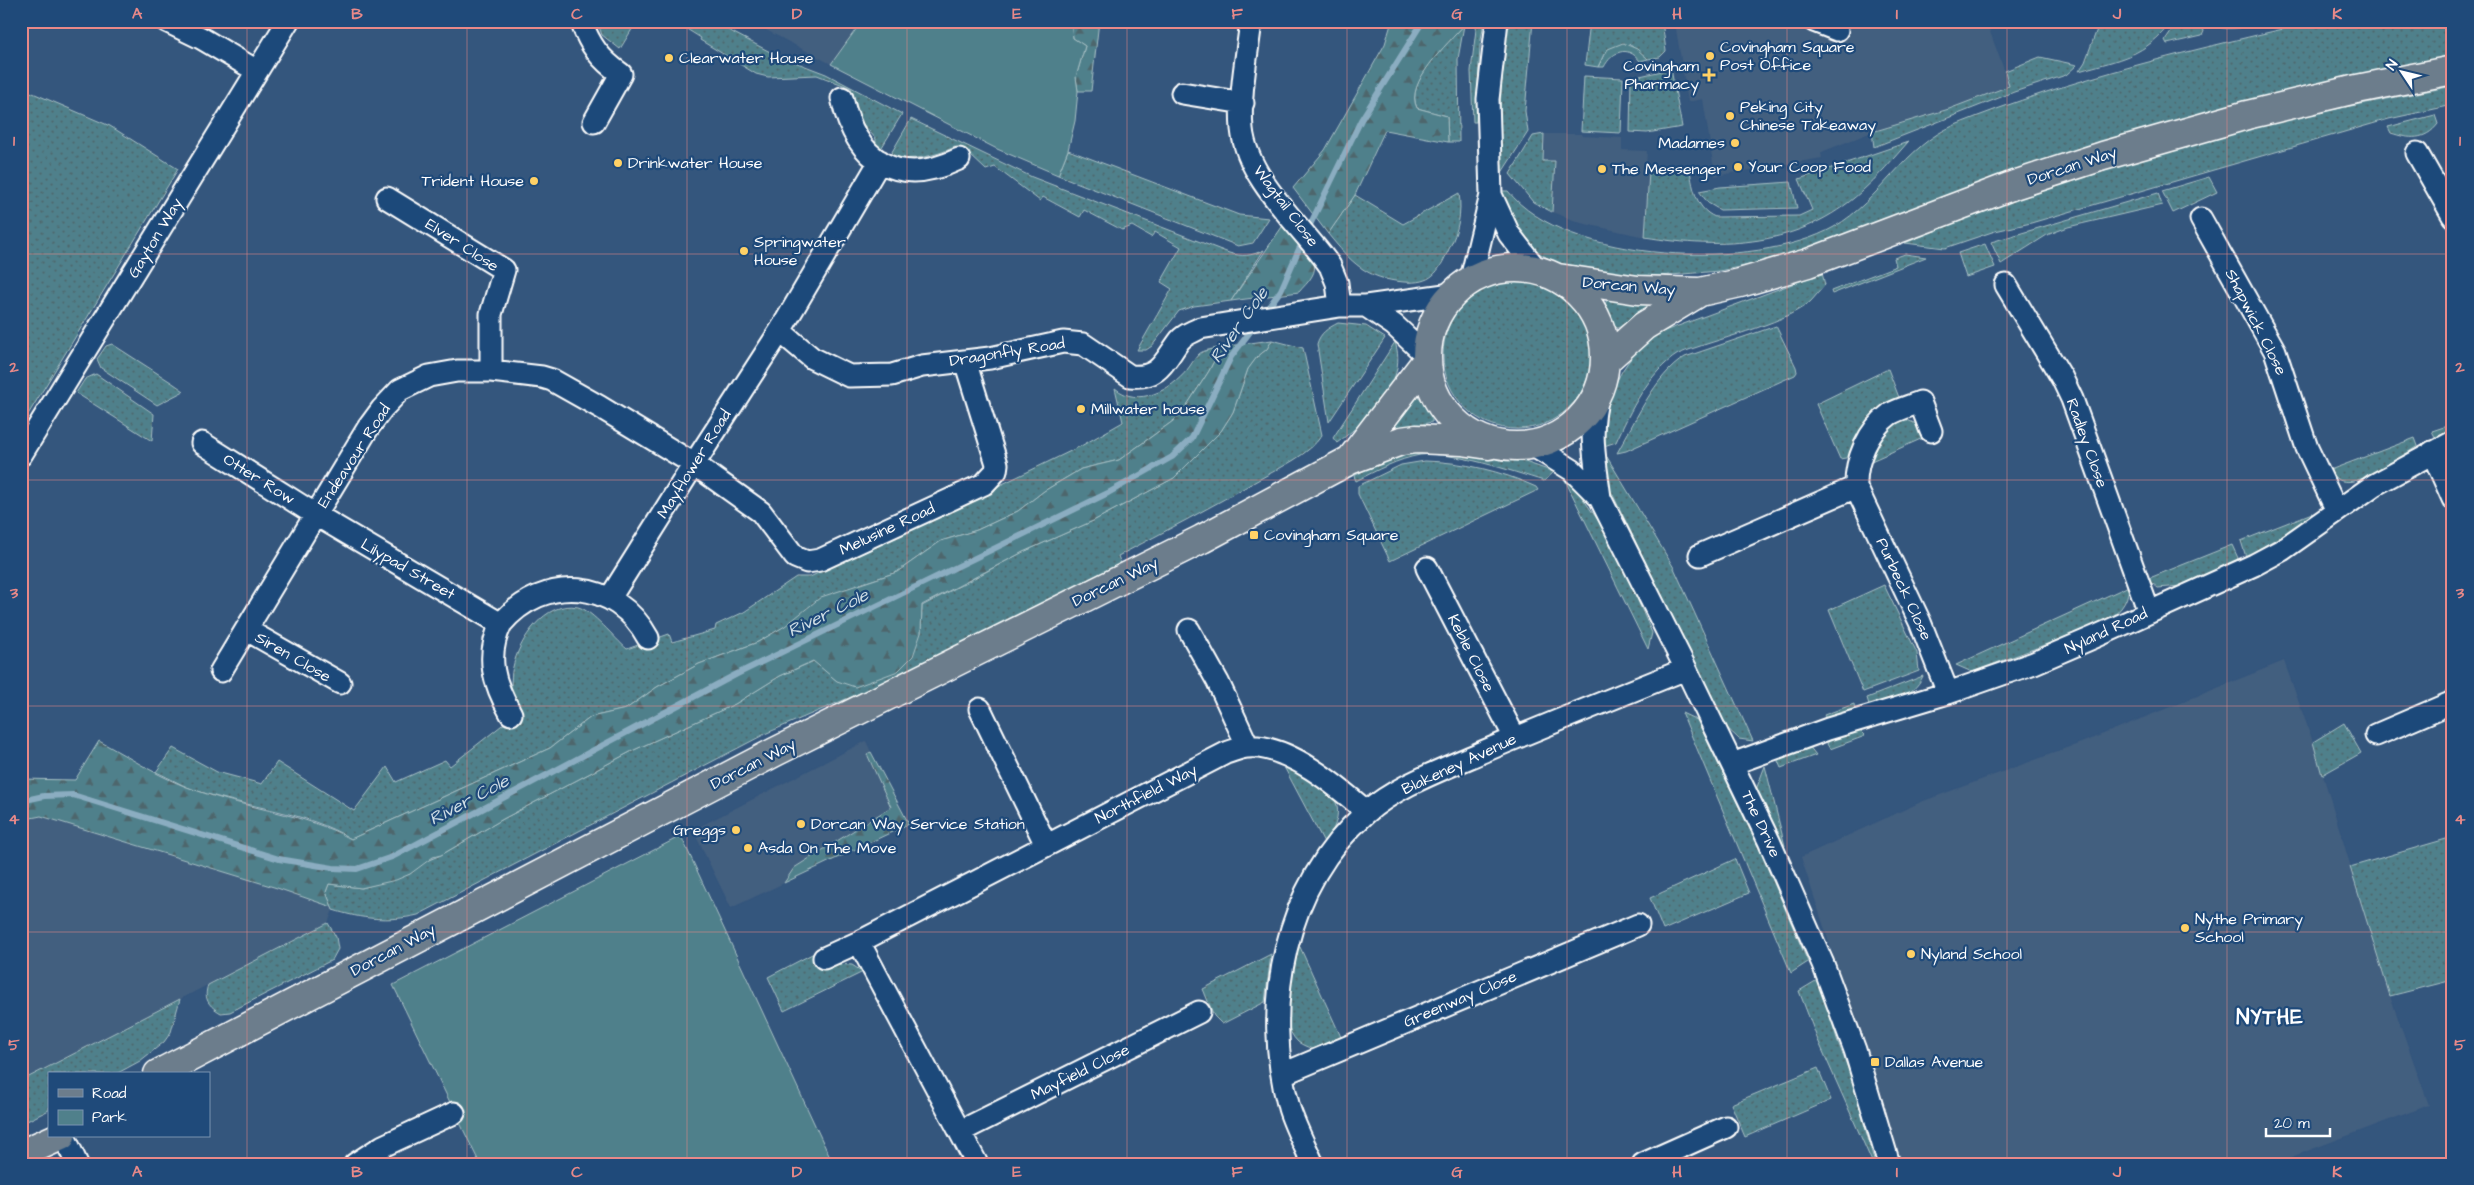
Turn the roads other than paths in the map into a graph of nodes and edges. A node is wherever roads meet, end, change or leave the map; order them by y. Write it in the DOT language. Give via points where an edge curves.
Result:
graph roads {
  1 [pos="166,21"];
  2 [pos="288,21"];
  3 [pos="581,21"];
  4 [pos="1251,21"];
  5 [pos="1497,21"];
  6 [pos="1814,21"];
  7 [pos="1838,30"];
  8 [pos="2453,70"];
  9 [pos="257,71"];
  10 [pos="1182,93"];
  11 [pos="842,98"];
  12 [pos="1243,103"];
  13 [pos="594,122"];
  14 [pos="2417,153"];
  15 [pos="960,159"];
  16 [pos="880,161"];
  17 [pos="1490,195"];
  18 [pos="387,198"];
  19 [pos="2453,216"];
  20 [pos="2201,220"];
  21 [pos="1548,274"];
  22 [pos="2006,285"];
  23 [pos="1462,286"];
  24 [pos="1700,292"];
  25 [pos="1340,306"];
  26 [pos="1366,306"];
  27 [pos="780,331"];
  28 [pos="1427,358"];
  29 [pos="965,361"];
  30 [pos="1605,361"];
  31 [pos="491,371"];
  32 [pos="1599,392"];
  33 [pos="1931,431"];
  34 [pos="2453,442"];
  35 [pos="202,443"];
  36 [pos="1489,445"];
  37 [pos="1532,445"];
  38 [pos="2432,452"];
  39 [pos="21,455"];
  40 [pos="1350,460"];
  41 [pos="694,464"];
  42 [pos="1856,487"];
  43 [pos="1600,498"];
  44 [pos="2453,499"];
  45 [pos="2337,511"];
  46 [pos="316,515"];
  47 [pos="1700,555"];
  48 [pos="1427,568"];
  49 [pos="610,598"];
  50 [pos="2149,612"];
  51 [pos="501,624"];
  52 [pos="247,630"];
  53 [pos="1189,630"];
  54 [pos="648,638"];
  55 [pos="1686,669"];
  56 [pos="221,671"];
  57 [pos="340,683"];
  58 [pos="1948,693"];
  59 [pos="2453,702"];
  60 [pos="980,709"];
  61 [pos="511,714"];
  62 [pos="2376,736"];
  63 [pos="1515,738"];
  64 [pos="1248,747"];
  65 [pos="1732,764"];
  66 [pos="1367,812"];
  67 [pos="1046,845"];
  68 [pos="1638,925"];
  69 [pos="858,942"];
  70 [pos="824,958"];
  71 [pos="1199,1012"];
  72 [pos="162,1072"];
  73 [pos="1283,1074"];
  74 [pos="454,1112"];
  75 [pos="1726,1127"];
  76 [pos="961,1131"];
  77 [pos="57,1138"];
  78 [pos="63,1138"];
  79 [pos="21,1154"];
  80 [pos="77,1164"];
  81 [pos="355,1164"];
  82 [pos="977,1164"];
  83 [pos="1313,1164"];
  84 [pos="1643,1164"];
  85 [pos="1889,1164"];
  1 -- 9 [label="street"];
  2 -- 9 [label="street, Gayton Way"];
  3 -- 13 [label="street" via="598,56 621,74"];
  4 -- 12 [label="street, Wagtail Close"];
  5 -- 17 [label="street" via="1487,114"];
  6 -- 7 [label="street"];
  8 -- 24 [label="main road, Dorcan Way" via="2247,115 2103,156 2014,185 1798,266"];
  9 -- 39 [label="street, Gayton Way"];
  10 -- 12 [label="street"];
  11 -- 16 [label="street" via="853,133 861,146"];
  12 -- 25 [label="street, Wagtail Close" via="1242,128 1250,159 1319,250 1334,275"];
  14 -- 19 [label="street"];
  15 -- 16 [label="street" via="933,170 917,172 897,170"];
  16 -- 27 [label="street, Mayflower Road"];
  17 -- 21 [label="street" via="1509,234"];
  17 -- 23 [label="street"];
  18 -- 31 [label="street, Elver Close" via="504,270 491,314"];
  20 -- 45 [label="street, Shapwick Close" via="2274,351 2307,448"];
  21 -- 23 [label="main road" via="1506,267"];
  21 -- 24 [label="main road, Dorcan Way" via="1629,289"];
  21 -- 30 [label="main road" via="1582,296 1596,317 1603,334"];
  22 -- 50 [label="street, Radley Close" via="2072,399"];
  23 -- 26 [label="street, Dragonfly Road"];
  23 -- 28 [label="main road" via="1444,302 1435,320"];
  24 -- 30 [label="main road, Dorcan Way" via="1644,326"];
  25 -- 26 [label="street, Dragonfly Road"];
  25 -- 29 [label="street, Dragonfly Road" via="1200,328 1181,339 1162,367 1148,376 1130,376 1093,349 1074,342"];
  26 -- 28 [label="street" via="1394,325"];
  27 -- 29 [label="street, Dragonfly Road" via="812,358 849,376 892,375 922,366"];
  27 -- 41 [label="street, Mayflower Road"];
  28 -- 36 [label="main road" via="1432,384 1441,404 1463,429"];
  28 -- 40 [label="main road, Dorcan Way"];
  29 -- 41 [label="street, Melusine Road" via="997,464 991,478 820,560 807,562 796,558 761,512"];
  30 -- 32 [label="main road"];
  31 -- 41 [label="street, Endeavour Road" via="552,380"];
  31 -- 46 [label="street, Endeavour Road" via="457,371 429,376 400,390 368,428"];
  32 -- 37 [label="main road" via="1576,423 1560,434"];
  32 -- 43 [label="street, The Drive" via="1592,436"];
  33 -- 42 [label="street" via="1920,402 1892,413 1883,420 1863,450"];
  34 -- 38 [label="street, Nyland Road"];
  35 -- 46 [label="street, Otter Row"];
  36 -- 37 [label="main road" via="1513,448"];
  36 -- 40 [label="main road, Dorcan Way" via="1416,438"];
  37 -- 43 [label="street, The Drive" via="1572,470"];
  38 -- 44 [label="street"];
  38 -- 45 [label="street, Nyland Road" via="2374,485"];
  40 -- 72 [label="main road, Dorcan Way" via="1194,543 775,752"];
  41 -- 49 [label="street, Mayflower Road"];
  42 -- 47 [label="street"];
  42 -- 58 [label="street, Purbeck Close" via="1920,622"];
  43 -- 55 [label="street, The Drive"];
  45 -- 50 [label="street, Nyland Road" via="2254,566"];
  46 -- 51 [label="street, Lilypad Street"];
  46 -- 52 [label="street, Endeavour Road"];
  48 -- 63 [label="street, Keble Close"];
  49 -- 51 [label="street" via="572,589 552,591 518,606"];
  49 -- 54 [label="street" via="635,617"];
  50 -- 58 [label="street, Nyland Road" via="2034,663"];
  51 -- 61 [label="street" via="492,647 493,672"];
  52 -- 56 [label="street, Endeavour Road"];
  52 -- 57 [label="street, Siren Close"];
  53 -- 64 [label="street"];
  55 -- 63 [label="street, Blakeney Avenue"];
  55 -- 65 [label="street, The Drive"];
  58 -- 65 [label="street, Nyland Road" via="1828,729"];
  59 -- 62 [label="street"];
  60 -- 67 [label="street"];
  63 -- 66 [label="street, Blakeney Avenue" via="1432,774"];
  64 -- 66 [label="street, Northfield Way" via="1262,748 1306,765"];
  64 -- 67 [label="street, Northfield Way" via="1226,753"];
  65 -- 85 [label="street, The Drive" via="1832,988 1855,1050"];
  66 -- 73 [label="street, Blakeney Avenue" via="1327,857 1312,881 1287,944 1277,999"];
  67 -- 69 [label="street, Northfield Way"];
  68 -- 73 [label="street, Greenway Close"];
  69 -- 70 [label="street, Northfield Way"];
  69 -- 76 [label="street"];
  71 -- 76 [label="street, Mayfield Close"];
  73 -- 83 [label="street, Blakeney Avenue" via="1290,1109"];
  74 -- 81 [label="street" via="383,1146"];
  75 -- 84 [label="street"];
  76 -- 82 [label="street"];
  77 -- 79 [label="main road"];
  78 -- 80 [label="street"];
}
